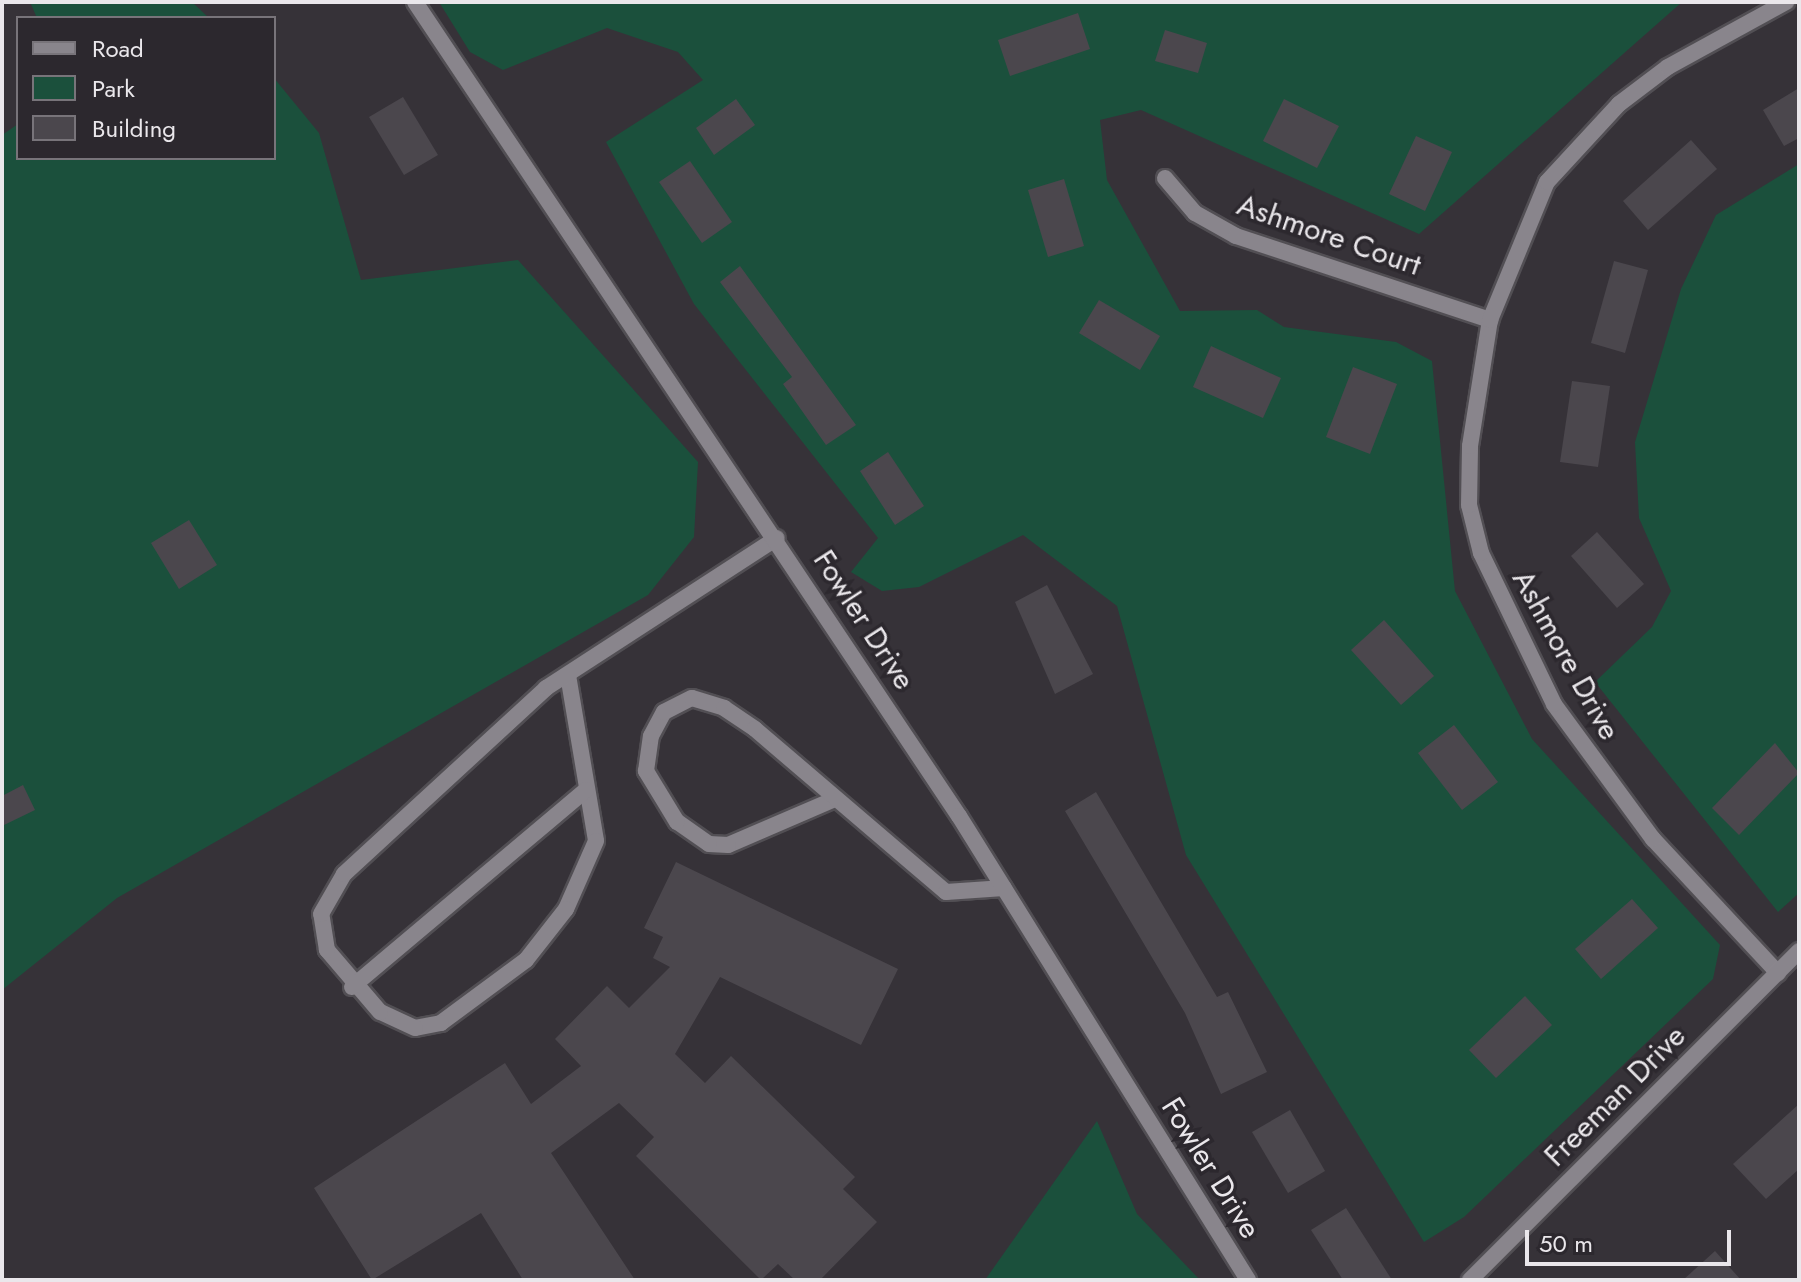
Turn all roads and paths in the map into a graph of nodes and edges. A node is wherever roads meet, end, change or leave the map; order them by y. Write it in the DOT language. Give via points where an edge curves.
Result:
graph roads {
  1 [pos="415,2"];
  2 [pos="1786,2"];
  3 [pos="1165,178"];
  4 [pos="1490,320"];
  5 [pos="777,538"];
  6 [pos="568,675"];
  7 [pos="586,790"];
  8 [pos="835,799"];
  9 [pos="1004,888"];
  10 [pos="1799,951"];
  11 [pos="1778,973"];
  12 [pos="352,987"];
  13 [pos="1248,1280"];
  14 [pos="1470,1280"];
  1 -- 5 [label="street, Fowler Drive"];
  2 -- 4 [label="street, Ashmore Drive" via="1668,67 1579,142 1547,182"];
  3 -- 4 [label="street, Ashmore Court" via="1195,213 1236,236"];
  4 -- 11 [label="street, Ashmore Drive" via="1470,446 1469,505 1495,594 1602,774"];
  5 -- 6 [label="street"];
  5 -- 9 [label="street, Fowler Drive"];
  6 -- 7 [label="street"];
  6 -- 12 [label="street" via="344,874 321,914 327,950"];
  7 -- 12 [label="street"];
  7 -- 12 [label="street" via="596,841 590,862 566,909 526,960 441,1023 415,1028 380,1012"];
  8 -- 8 [label="street" via="724,708 692,698 664,712 651,736 646,771 677,822 709,844 728,845"];
  8 -- 9 [label="street" via="946,892"];
  9 -- 13 [label="street, Fowler Drive"];
  10 -- 11 [label="street, Freeman Drive"];
  11 -- 14 [label="street, Freeman Drive"];
}
